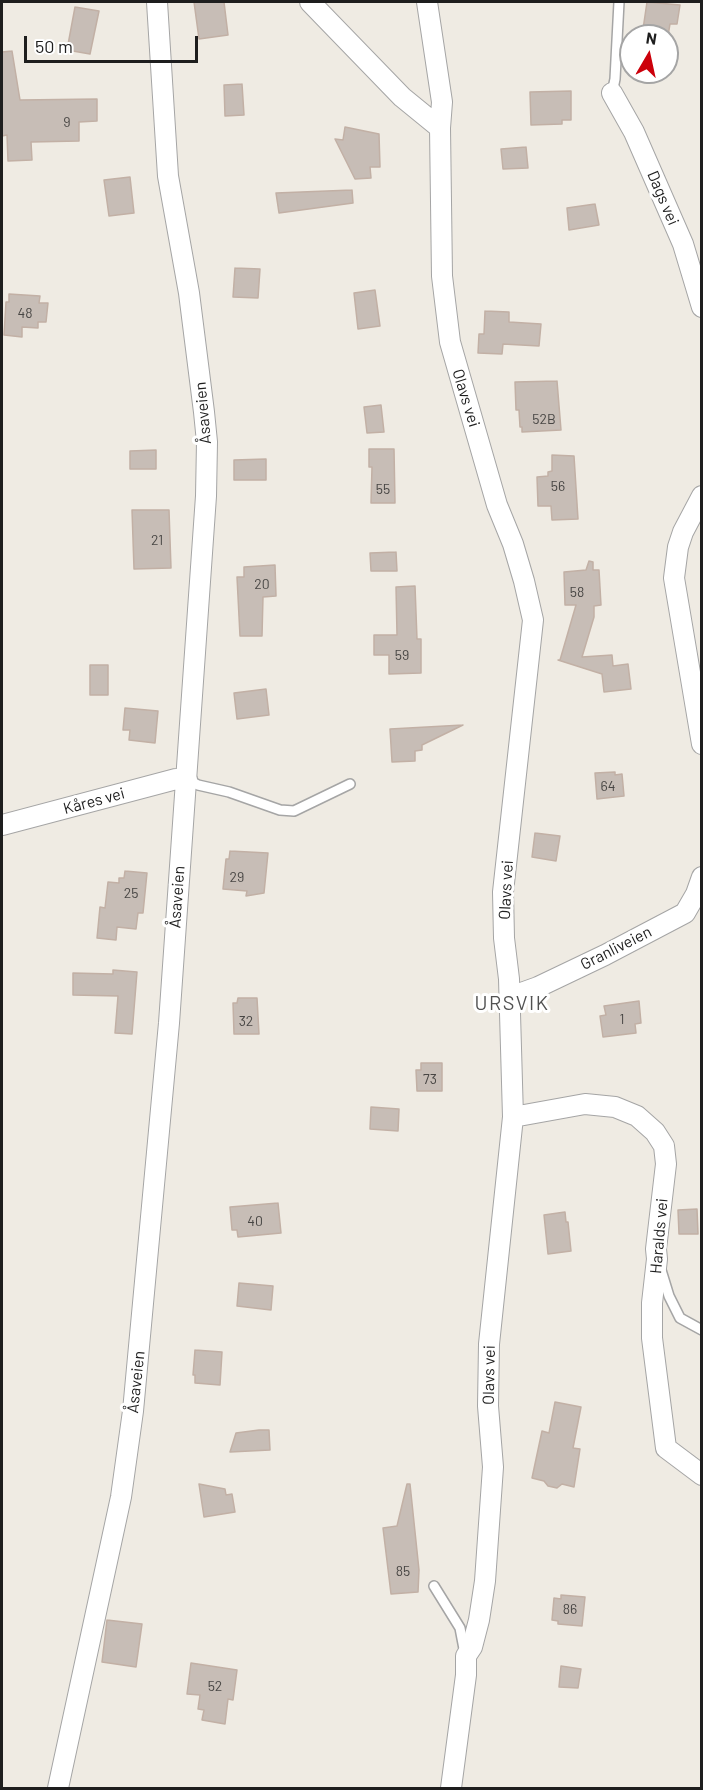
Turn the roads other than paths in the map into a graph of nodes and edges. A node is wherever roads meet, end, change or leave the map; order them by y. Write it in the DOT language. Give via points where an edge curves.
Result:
graph roads {
  1 [pos="157,2"];
  2 [pos="310,2"];
  3 [pos="427,2"];
  4 [pos="619,2"];
  5 [pos="612,93"];
  6 [pos="440,128"];
  7 [pos="702,307"];
  8 [pos="702,496"];
  9 [pos="702,744"];
  10 [pos="187,779"];
  11 [pos="350,784"];
  12 [pos="2,825"];
  13 [pos="702,877"];
  14 [pos="510,997"];
  15 [pos="513,1117"];
  16 [pos="657,1259"];
  17 [pos="702,1330"];
  18 [pos="702,1475"];
  19 [pos="434,1586"];
  20 [pos="466,1656"];
  21 [pos="58,1788"];
  22 [pos="451,1788"];
  1 -- 10 [label="street, Åsaveien" via="168,176 189,293 207,442"];
  2 -- 6 [label="street" via="402,97"];
  3 -- 6 [label="street, Olavs vei" via="442,102"];
  4 -- 5 [label="lane"];
  5 -- 7 [label="street, Dags vei" via="634,132 683,244"];
  6 -- 14 [label="street, Olavs vei" via="442,276 450,342 533,620 503,892"];
  8 -- 9 [label="street" via="683,532 674,578"];
  10 -- 11 [label="lane" via="280,810 294,811"];
  10 -- 12 [label="street, Kåres vei"];
  10 -- 21 [label="street, Åsaveien" via="133,1411 121,1497"];
  13 -- 14 [label="street, Granliveien" via="685,913 595,960"];
  14 -- 15 [label="street, Olavs vei"];
  15 -- 16 [label="street, Haralds vei" via="585,1104 615,1107 637,1116 655,1132 664,1146 666,1164"];
  15 -- 20 [label="street, Olavs vei" via="489,1344 488,1406 493,1467 485,1581 479,1620"];
  16 -- 17 [label="lane" via="680,1318"];
  16 -- 18 [label="street, Haralds vei" via="652,1338 666,1448"];
  19 -- 20 [label="lane" via="460,1628"];
  20 -- 22 [label="street, Olavs vei"];
}
